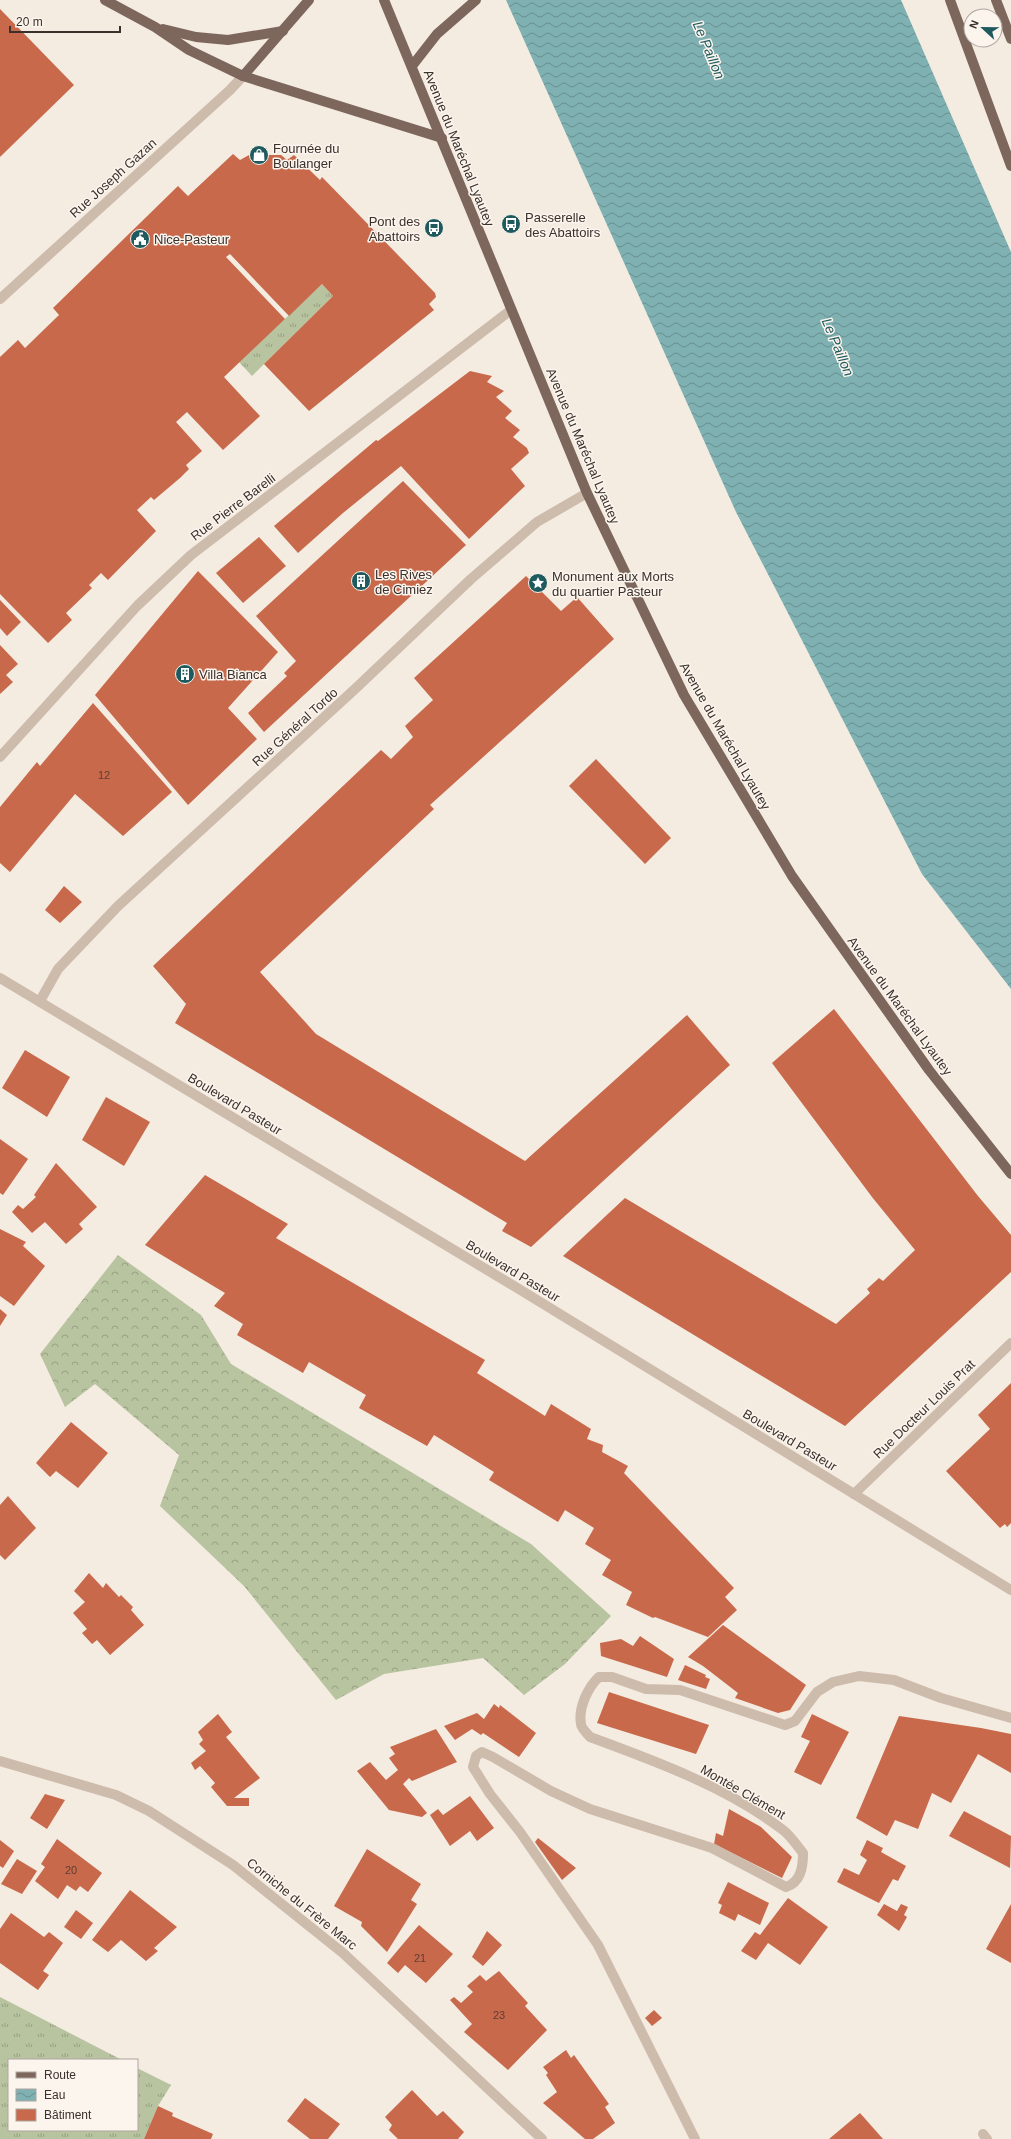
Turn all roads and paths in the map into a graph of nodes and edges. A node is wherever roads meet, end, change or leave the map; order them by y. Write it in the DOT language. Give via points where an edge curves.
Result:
graph roads {
  1 [pos="105,0"];
  2 [pos="309,0"];
  3 [pos="384,0"];
  4 [pos="476,0"];
  5 [pos="950,0"];
  6 [pos="996,0"];
  7 [pos="155,27"];
  8 [pos="283,31"];
  9 [pos="1011,39"];
  10 [pos="412,66"];
  11 [pos="243,76"];
  12 [pos="442,138"];
  13 [pos="1011,166"];
  14 [pos="0,299"];
  15 [pos="511,310"];
  16 [pos="587,492"];
  17 [pos="0,757"];
  18 [pos="0,978"];
  19 [pos="40,1001"];
  20 [pos="1011,1174"];
  21 [pos="1011,1343"];
  22 [pos="854,1494"];
  23 [pos="1011,1590"];
  24 [pos="1011,1718"];
  25 [pos="0,1761"];
  26 [pos="542,2139"];
  27 [pos="694,2139"];
  1 -- 7 [label="main road"];
  2 -- 8 [label="main road"];
  3 -- 10 [label="main road, Avenue du Maréchal Lyautey"];
  4 -- 10 [label="main road" via="446,26"];
  5 -- 13 [label="main road"];
  6 -- 9 [label="main road"];
  7 -- 8 [label="main road" via="196,37 228,40"];
  7 -- 11 [label="main road" via="189,50"];
  8 -- 11 [label="main road"];
  10 -- 12 [label="main road, Avenue du Maréchal Lyautey"];
  11 -- 12 [label="main road"];
  11 -- 14 [label="street, Rue Joseph Gazan"];
  12 -- 15 [label="main road, Avenue du Maréchal Lyautey"];
  15 -- 16 [label="main road, Avenue du Maréchal Lyautey"];
  15 -- 17 [label="street, Rue Pierre Barelli" via="191,555 136,606"];
  16 -- 19 [label="street, Rue Général Tordo" via="537,522 471,580 123,901 58,969"];
  16 -- 20 [label="main road, Avenue du Maréchal Lyautey" via="684,695 792,876 929,1070"];
  18 -- 19 [label="street, Boulevard Pasteur"];
  19 -- 22 [label="street, Boulevard Pasteur"];
  21 -- 22 [label="street, Rue Docteur Louis Prat"];
  22 -- 23 [label="street, Boulevard Pasteur"];
  24 -- 27 [label="street, Montée Clément" via="941,1698 894,1680 860,1676 833,1682 817,1692 795,1721 785,1724 680,1690 646,1689 612,1677 599,1677 592,1684 581,1710 580,1725 590,1737 674,1768 752,1809 784,1831 803,1853 803,1870 792,1885 786,1887 712,1848 590,1809 551,1791 493,1757 482,1752 476,1756 473,1767 490,1794 520,1832 598,1945"];
  25 -- 26 [label="street, Corniche du Frère Marc" via="116,1795 149,1811 233,1865 343,1953"];
}
